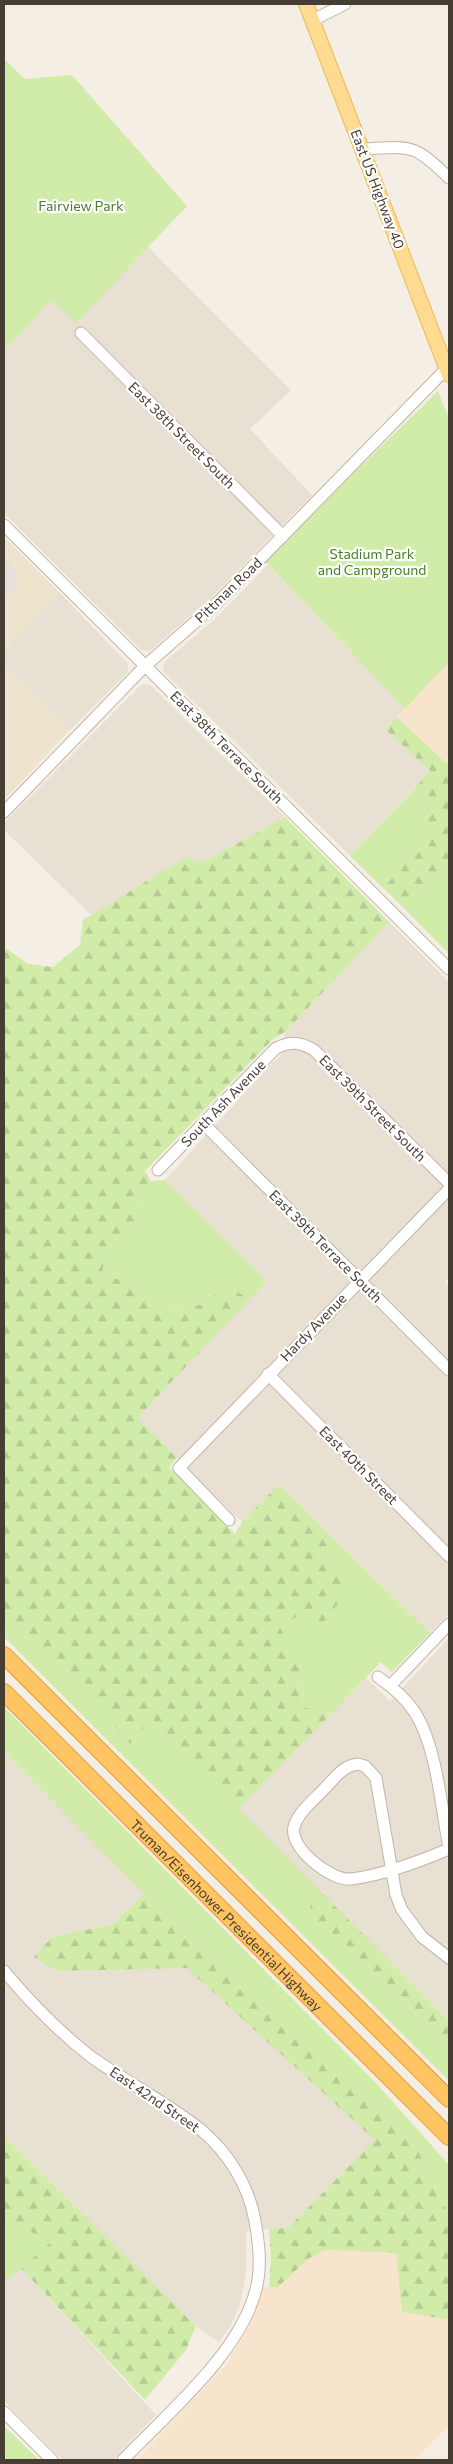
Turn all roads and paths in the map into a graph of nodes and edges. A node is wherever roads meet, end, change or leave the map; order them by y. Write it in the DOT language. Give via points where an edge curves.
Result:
graph roads {
  1 [pos="306,4"];
  2 [pos="346,4"];
  3 [pos="313,20"];
  4 [pos="362,148"];
  5 [pos="449,178"];
  6 [pos="81,333"];
  7 [pos="448,370"];
  8 [pos="4,525"];
  9 [pos="283,536"];
  10 [pos="145,666"];
  11 [pos="4,812"];
  12 [pos="449,970"];
  13 [pos="292,1043"];
  14 [pos="203,1123"];
  15 [pos="158,1170"];
  16 [pos="449,1183"];
  17 [pos="449,1189"];
  18 [pos="360,1279"];
  19 [pos="449,1370"];
  20 [pos="268,1374"];
  21 [pos="230,1520"];
  22 [pos="449,1556"];
  23 [pos="449,1624"];
  24 [pos="4,1655"];
  25 [pos="378,1677"];
  26 [pos="390,1686"];
  27 [pos="4,1692"];
  28 [pos="449,1848"];
  29 [pos="393,1869"];
  30 [pos="449,1958"];
  31 [pos="4,1972"];
  32 [pos="449,2099"];
  33 [pos="449,2137"];
  34 [pos="4,2412"];
  35 [pos="52,2460"];
  36 [pos="123,2460"];
  1 -- 3 [label="main road, East US Highway 40"];
  2 -- 3 [label="street"];
  3 -- 4 [label="main road, East US Highway 40"];
  4 -- 5 [label="street" via="411,148 425,154"];
  4 -- 7 [label="main road, East US Highway 40"];
  6 -- 9 [label="street, East 38th Street South"];
  7 -- 9 [label="street, Pittman Road"];
  8 -- 10 [label="street, East 38th Terrace South"];
  9 -- 10 [label="street, Pittman Road" via="218,602"];
  10 -- 11 [label="street, Pittman Road"];
  10 -- 12 [label="street, East 38th Terrace South"];
  13 -- 14 [label="street, South Ash Avenue" via="276,1048"];
  13 -- 16 [label="street, East 39th Street South" via="314,1050"];
  14 -- 15 [label="street, South Ash Avenue"];
  14 -- 18 [label="street, East 39th Terrace South"];
  17 -- 18 [label="street, Hardy Avenue"];
  18 -- 19 [label="street, East 39th Terrace South"];
  18 -- 20 [label="street, Hardy Avenue"];
  20 -- 21 [label="street, Hardy Avenue" via="179,1468"];
  20 -- 22 [label="street, East 40th Street"];
  23 -- 26 [label="street"];
  24 -- 32 [label="highway, Truman/Eisenhower Presidential Highway"];
  25 -- 26 [label="street"];
  26 -- 28 [label="street" via="414,1711 429,1740"];
  27 -- 33 [label="highway, Truman/Eisenhower Presidential Highway"];
  28 -- 29 [label="street"];
  29 -- 29 [label="street" via="349,1879 335,1877 324,1872 299,1846 294,1832 298,1818 343,1769 358,1764 365,1766 376,1778"];
  29 -- 30 [label="street" via="396,1895 402,1910 422,1937"];
  31 -- 36 [label="street, East 42nd Street" via="38,2010 90,2056 201,2130 225,2154 240,2178 253,2210 260,2249 256,2288 246,2318 215,2364"];
  34 -- 35 [label="street"];
}
